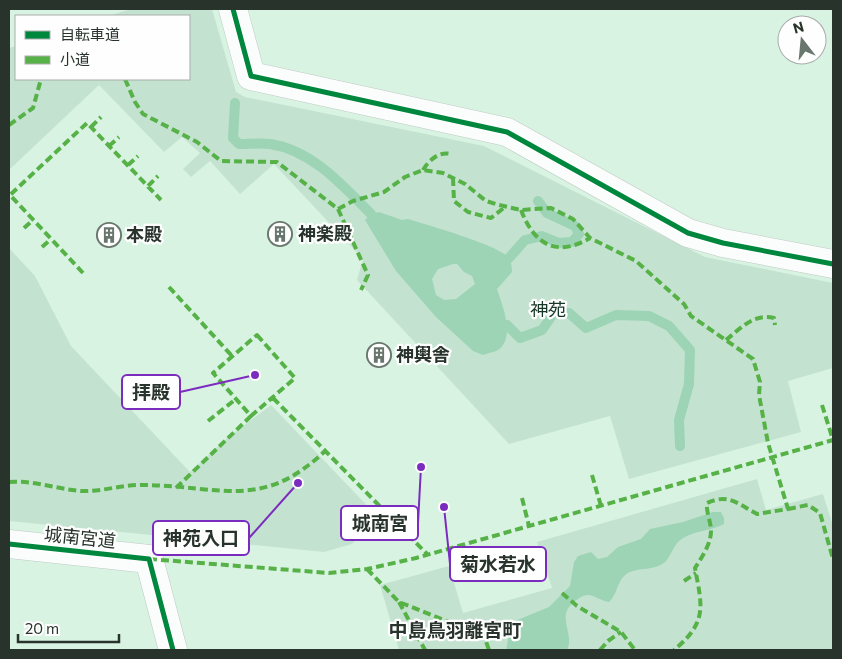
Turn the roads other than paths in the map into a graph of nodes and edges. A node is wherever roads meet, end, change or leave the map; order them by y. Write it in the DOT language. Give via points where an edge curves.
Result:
graph roads {
  1 [pos="233,9"];
  2 [pos="833,264"];
  3 [pos="9,544"];
  4 [pos="173,650"];
  1 -- 2 [label="street" via="251,76 507,132 688,233"];
  3 -- 4 [label="street, 城南宮道" via="149,559"];
}
